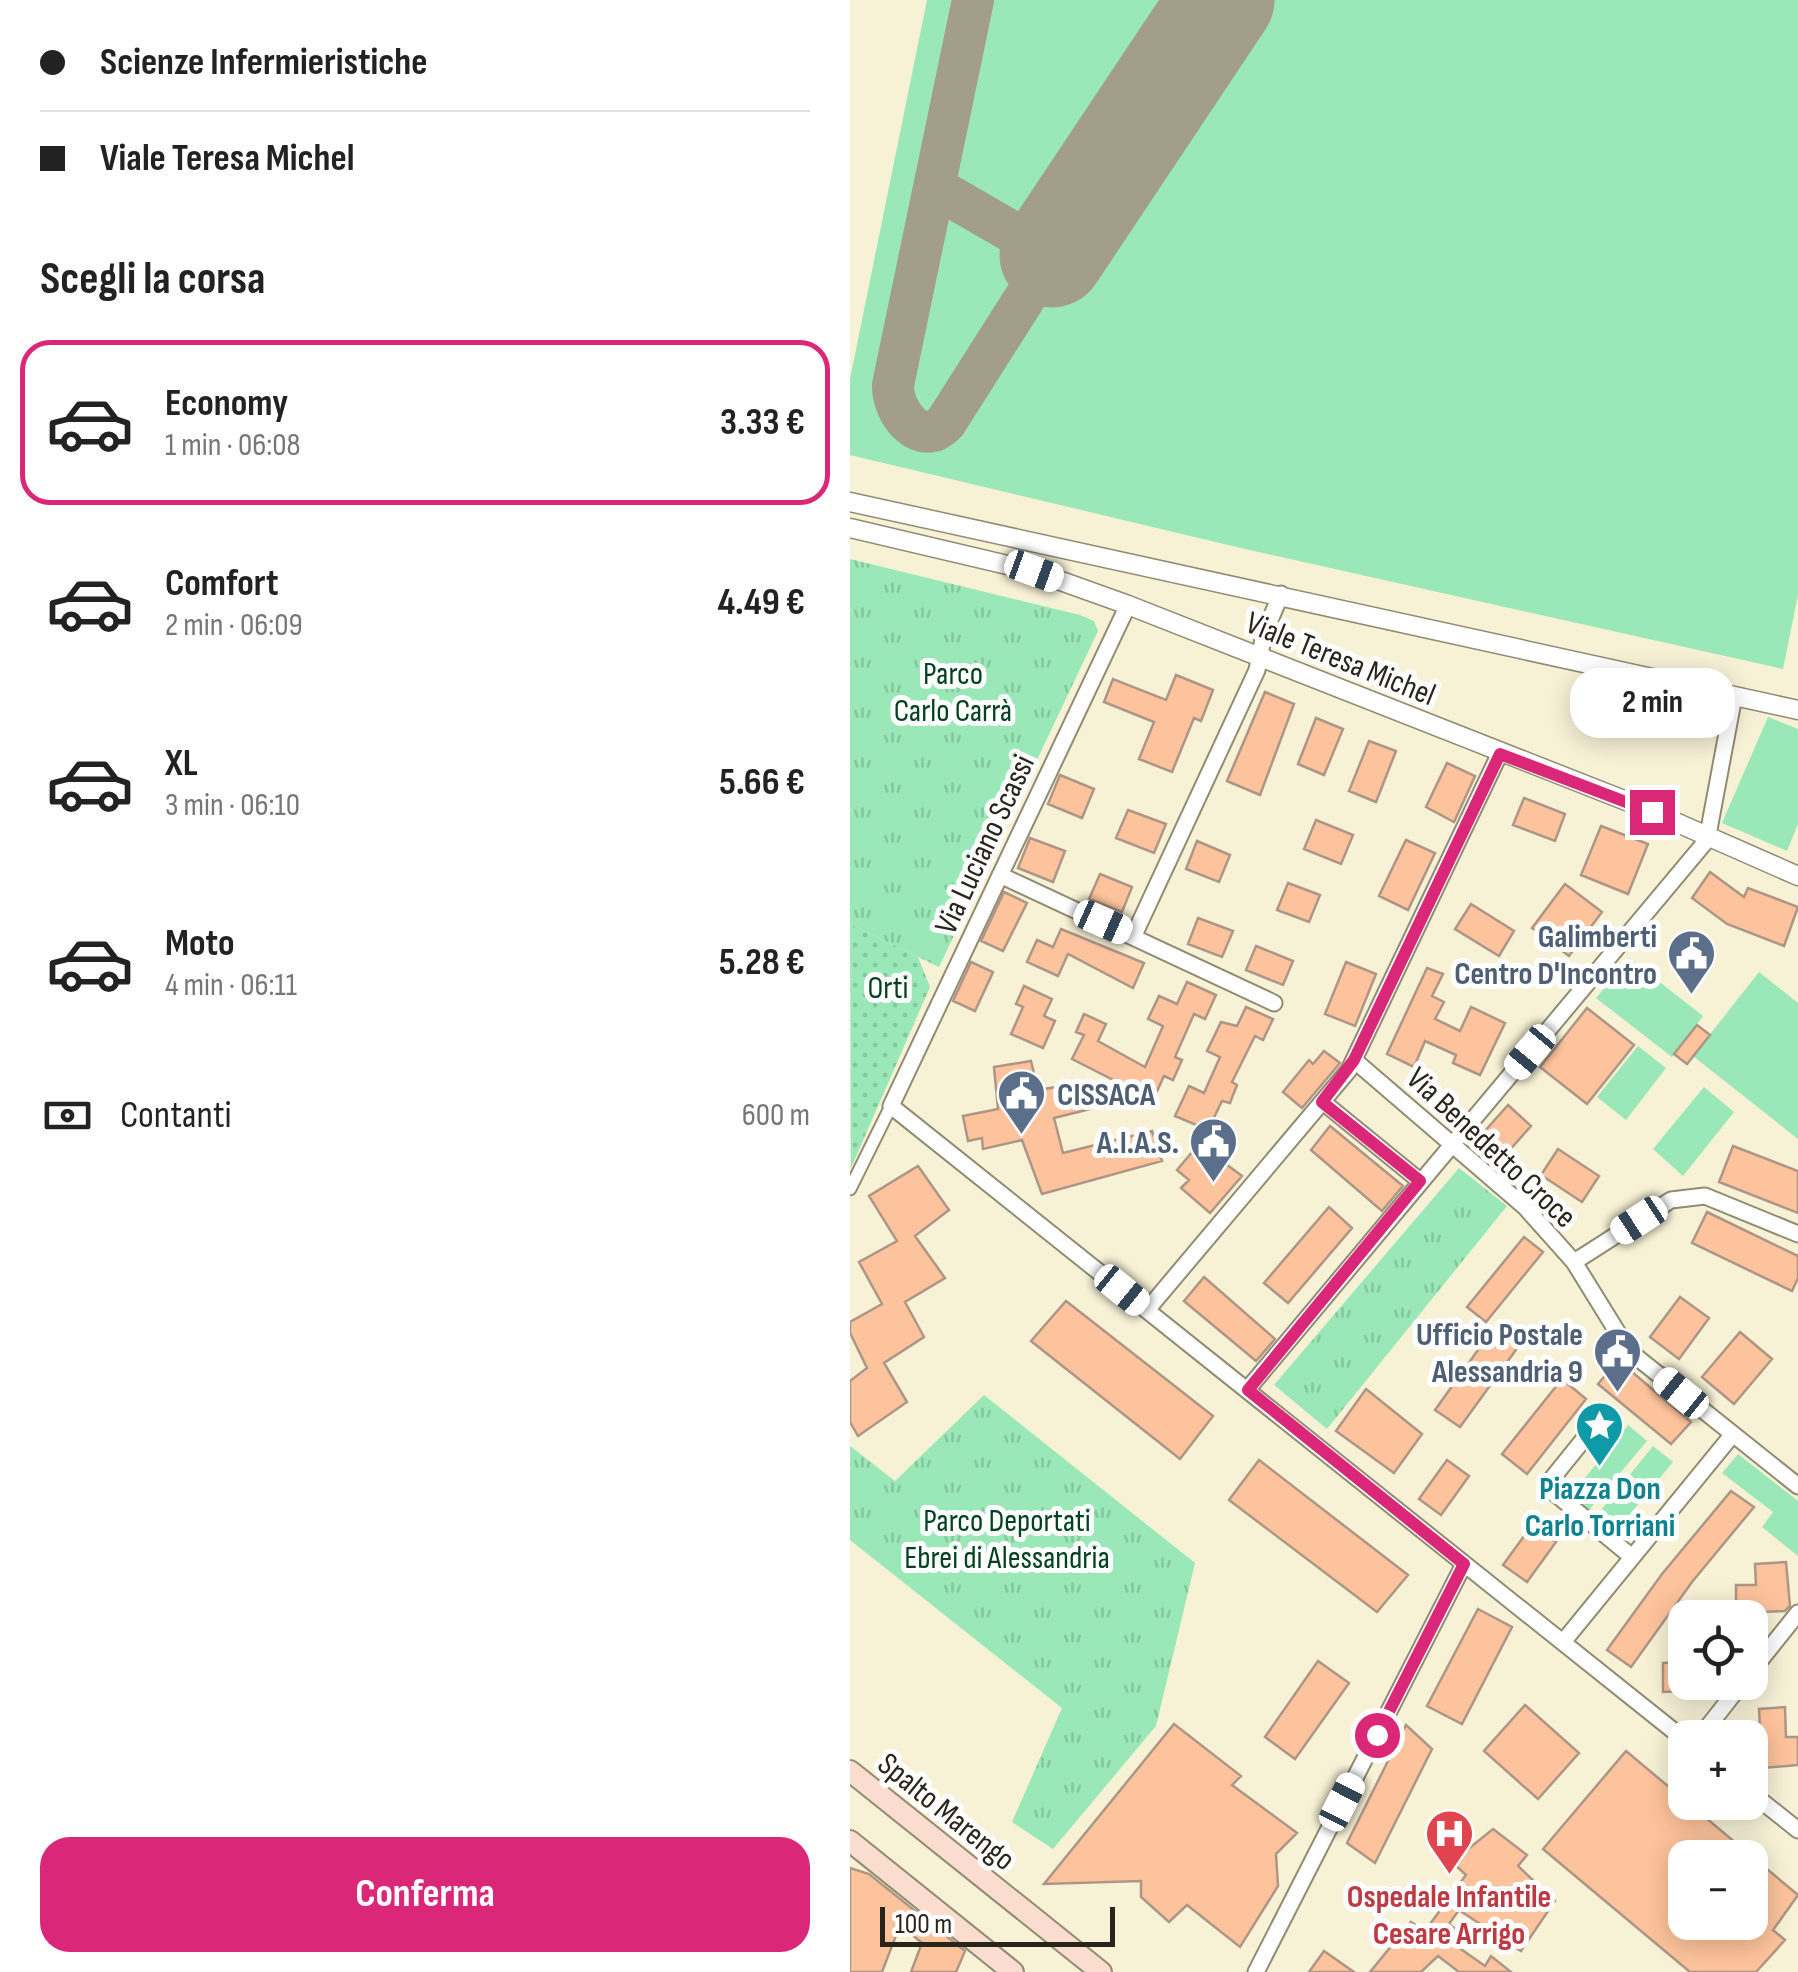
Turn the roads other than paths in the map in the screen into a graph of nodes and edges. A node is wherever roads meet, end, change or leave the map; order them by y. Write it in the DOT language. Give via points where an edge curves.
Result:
graph roads {
  1 [pos="850,502"];
  2 [pos="850,528"];
  3 [pos="1281,594"];
  4 [pos="1128,605"];
  5 [pos="1260,657"];
  6 [pos="1734,696"];
  7 [pos="1798,710"];
  8 [pos="1500,754"];
  9 [pos="1707,840"];
  10 [pos="1000,875"];
  11 [pos="1798,876"];
  12 [pos="1134,936"];
  13 [pos="1274,1003"];
  14 [pos="1354,1060"];
  15 [pos="1322,1102"];
  16 [pos="891,1106"];
  17 [pos="1454,1142"];
  18 [pos="1420,1181"];
  19 [pos="850,1189"];
  20 [pos="1798,1234"];
  21 [pos="1574,1262"];
  22 [pos="1147,1310"];
  23 [pos="1248,1390"];
  24 [pos="1596,1424"];
  25 [pos="1734,1434"];
  26 [pos="1798,1486"];
  27 [pos="1632,1557"];
  28 [pos="1464,1564"];
  29 [pos="1798,1613"];
  30 [pos="1563,1642"];
  31 [pos="1768,1650"];
  32 [pos="1728,1700"];
  33 [pos="1713,1720"];
  34 [pos="1668,1726"];
  35 [pos="850,1771"];
  36 [pos="1768,1806"];
  37 [pos="1798,1830"];
  38 [pos="850,1841"];
  39 [pos="1013,1972"];
  40 [pos="1101,1972"];
  41 [pos="1256,1972"];
  1 -- 3 [label="street, Viale Teresa Michel"];
  2 -- 4 [label="street, Viale Teresa Michel" via="1034,571"];
  3 -- 5 [label="street"];
  3 -- 6 [label="street, Viale Teresa Michel"];
  4 -- 5 [label="street, Viale Teresa Michel"];
  4 -- 10 [label="street, Via Luciano Scassi"];
  5 -- 8 [label="street, Viale Teresa Michel"];
  5 -- 12 [label="street"];
  6 -- 7 [label="street, Viale Teresa Michel"];
  6 -- 9 [label="street"];
  8 -- 9 [label="street, Viale Teresa Michel" via="1639,806"];
  8 -- 14 [label="street"];
  9 -- 11 [label="street, Viale Teresa Michel"];
  9 -- 17 [label="street"];
  10 -- 12 [label="street"];
  10 -- 16 [label="street, Via Luciano Scassi"];
  12 -- 13 [label="street"];
  14 -- 15 [label="street"];
  14 -- 17 [label="street, Via Benedetto Croce"];
  15 -- 18 [label="street"];
  15 -- 22 [label="street"];
  16 -- 19 [label="street"];
  16 -- 22 [label="street"];
  17 -- 18 [label="street"];
  17 -- 21 [label="street, Via Benedetto Croce"];
  18 -- 23 [label="street"];
  20 -- 21 [label="street" via="1704,1196 1671,1200"];
  21 -- 25 [label="street, Via Benedetto Croce" via="1629,1351"];
  22 -- 23 [label="street"];
  23 -- 28 [label="street"];
  24 -- 27 [label="street" via="1546,1486"];
  25 -- 26 [label="street, Via Benedetto Croce"];
  25 -- 27 [label="street"];
  27 -- 30 [label="street"];
  28 -- 30 [label="street"];
  28 -- 41 [label="street"];
  29 -- 31 [label="street"];
  30 -- 34 [label="street"];
  32 -- 33 [label="street"];
  35 -- 40 [label="main road, Spalto Marengo"];
  36 -- 37 [label="street"];
  38 -- 39 [label="main road"];
}
